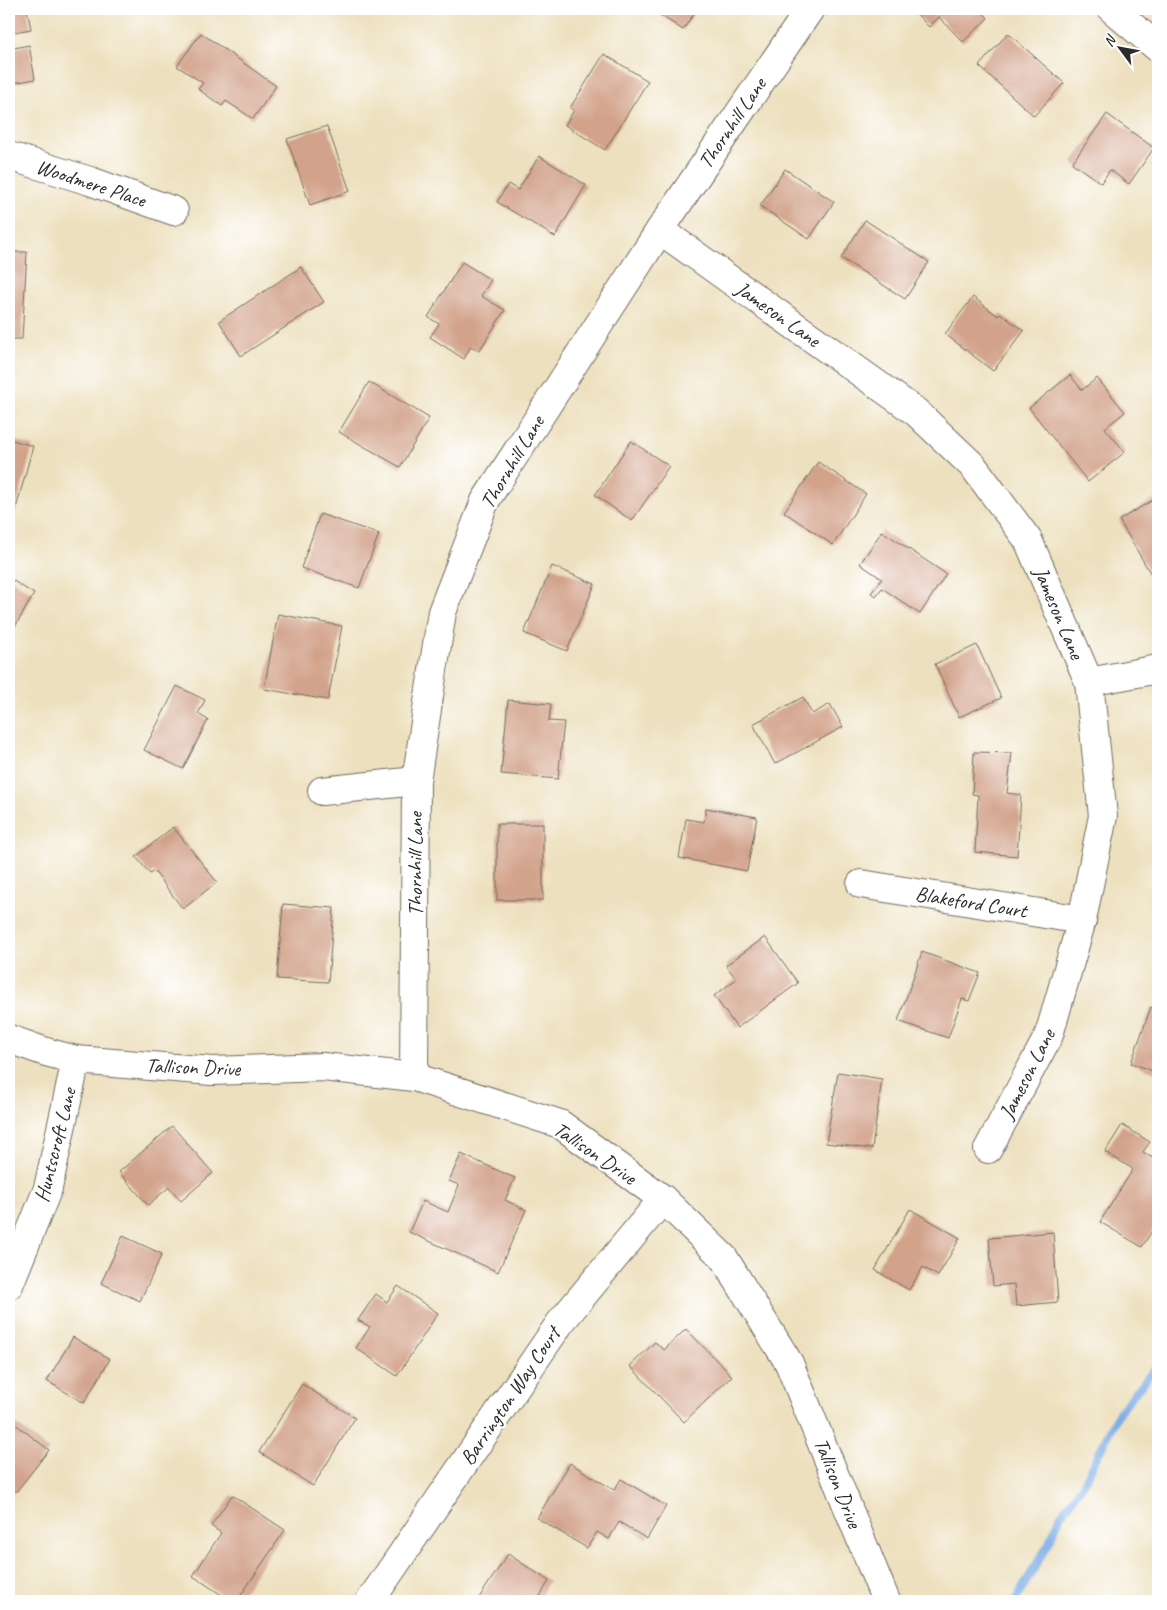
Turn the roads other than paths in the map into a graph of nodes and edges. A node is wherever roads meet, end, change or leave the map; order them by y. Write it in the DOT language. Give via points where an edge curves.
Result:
graph roads {
  1 [pos="810,9"];
  2 [pos="1112,9"];
  3 [pos="1158,48"];
  4 [pos="9,156"];
  5 [pos="174,211"];
  6 [pos="660,230"];
  7 [pos="1158,669"];
  8 [pos="1089,682"];
  9 [pos="416,781"];
  10 [pos="322,791"];
  11 [pos="861,884"];
  12 [pos="1082,920"];
  13 [pos="9,1039"];
  14 [pos="76,1060"];
  15 [pos="414,1077"];
  16 [pos="988,1149"];
  17 [pos="663,1199"];
  18 [pos="9,1285"];
  19 [pos="370,1601"];
  20 [pos="886,1601"];
  1 -- 6 [label="street, Thornhill Lane"];
  2 -- 3 [label="street"];
  4 -- 5 [label="street, Woodmere Place"];
  6 -- 8 [label="street, Jameson Lane" via="916,412 973,466 1028,540"];
  6 -- 9 [label="street, Thornhill Lane" via="485,501 442,612"];
  7 -- 8 [label="street"];
  8 -- 12 [label="street, Jameson Lane" via="1103,816"];
  9 -- 10 [label="street"];
  9 -- 15 [label="street, Thornhill Lane"];
  11 -- 12 [label="street, Blakeford Court"];
  12 -- 16 [label="street, Jameson Lane" via="1049,1035"];
  13 -- 14 [label="street, Tallison Drive"];
  14 -- 15 [label="street, Tallison Drive" via="212,1071 323,1067"];
  14 -- 18 [label="street, Huntscroft Lane" via="48,1188"];
  15 -- 17 [label="street, Tallison Drive" via="560,1124"];
  17 -- 19 [label="street, Barrington Way Court" via="560,1323"];
  17 -- 20 [label="street, Tallison Drive" via="724,1258 789,1363"];
}
